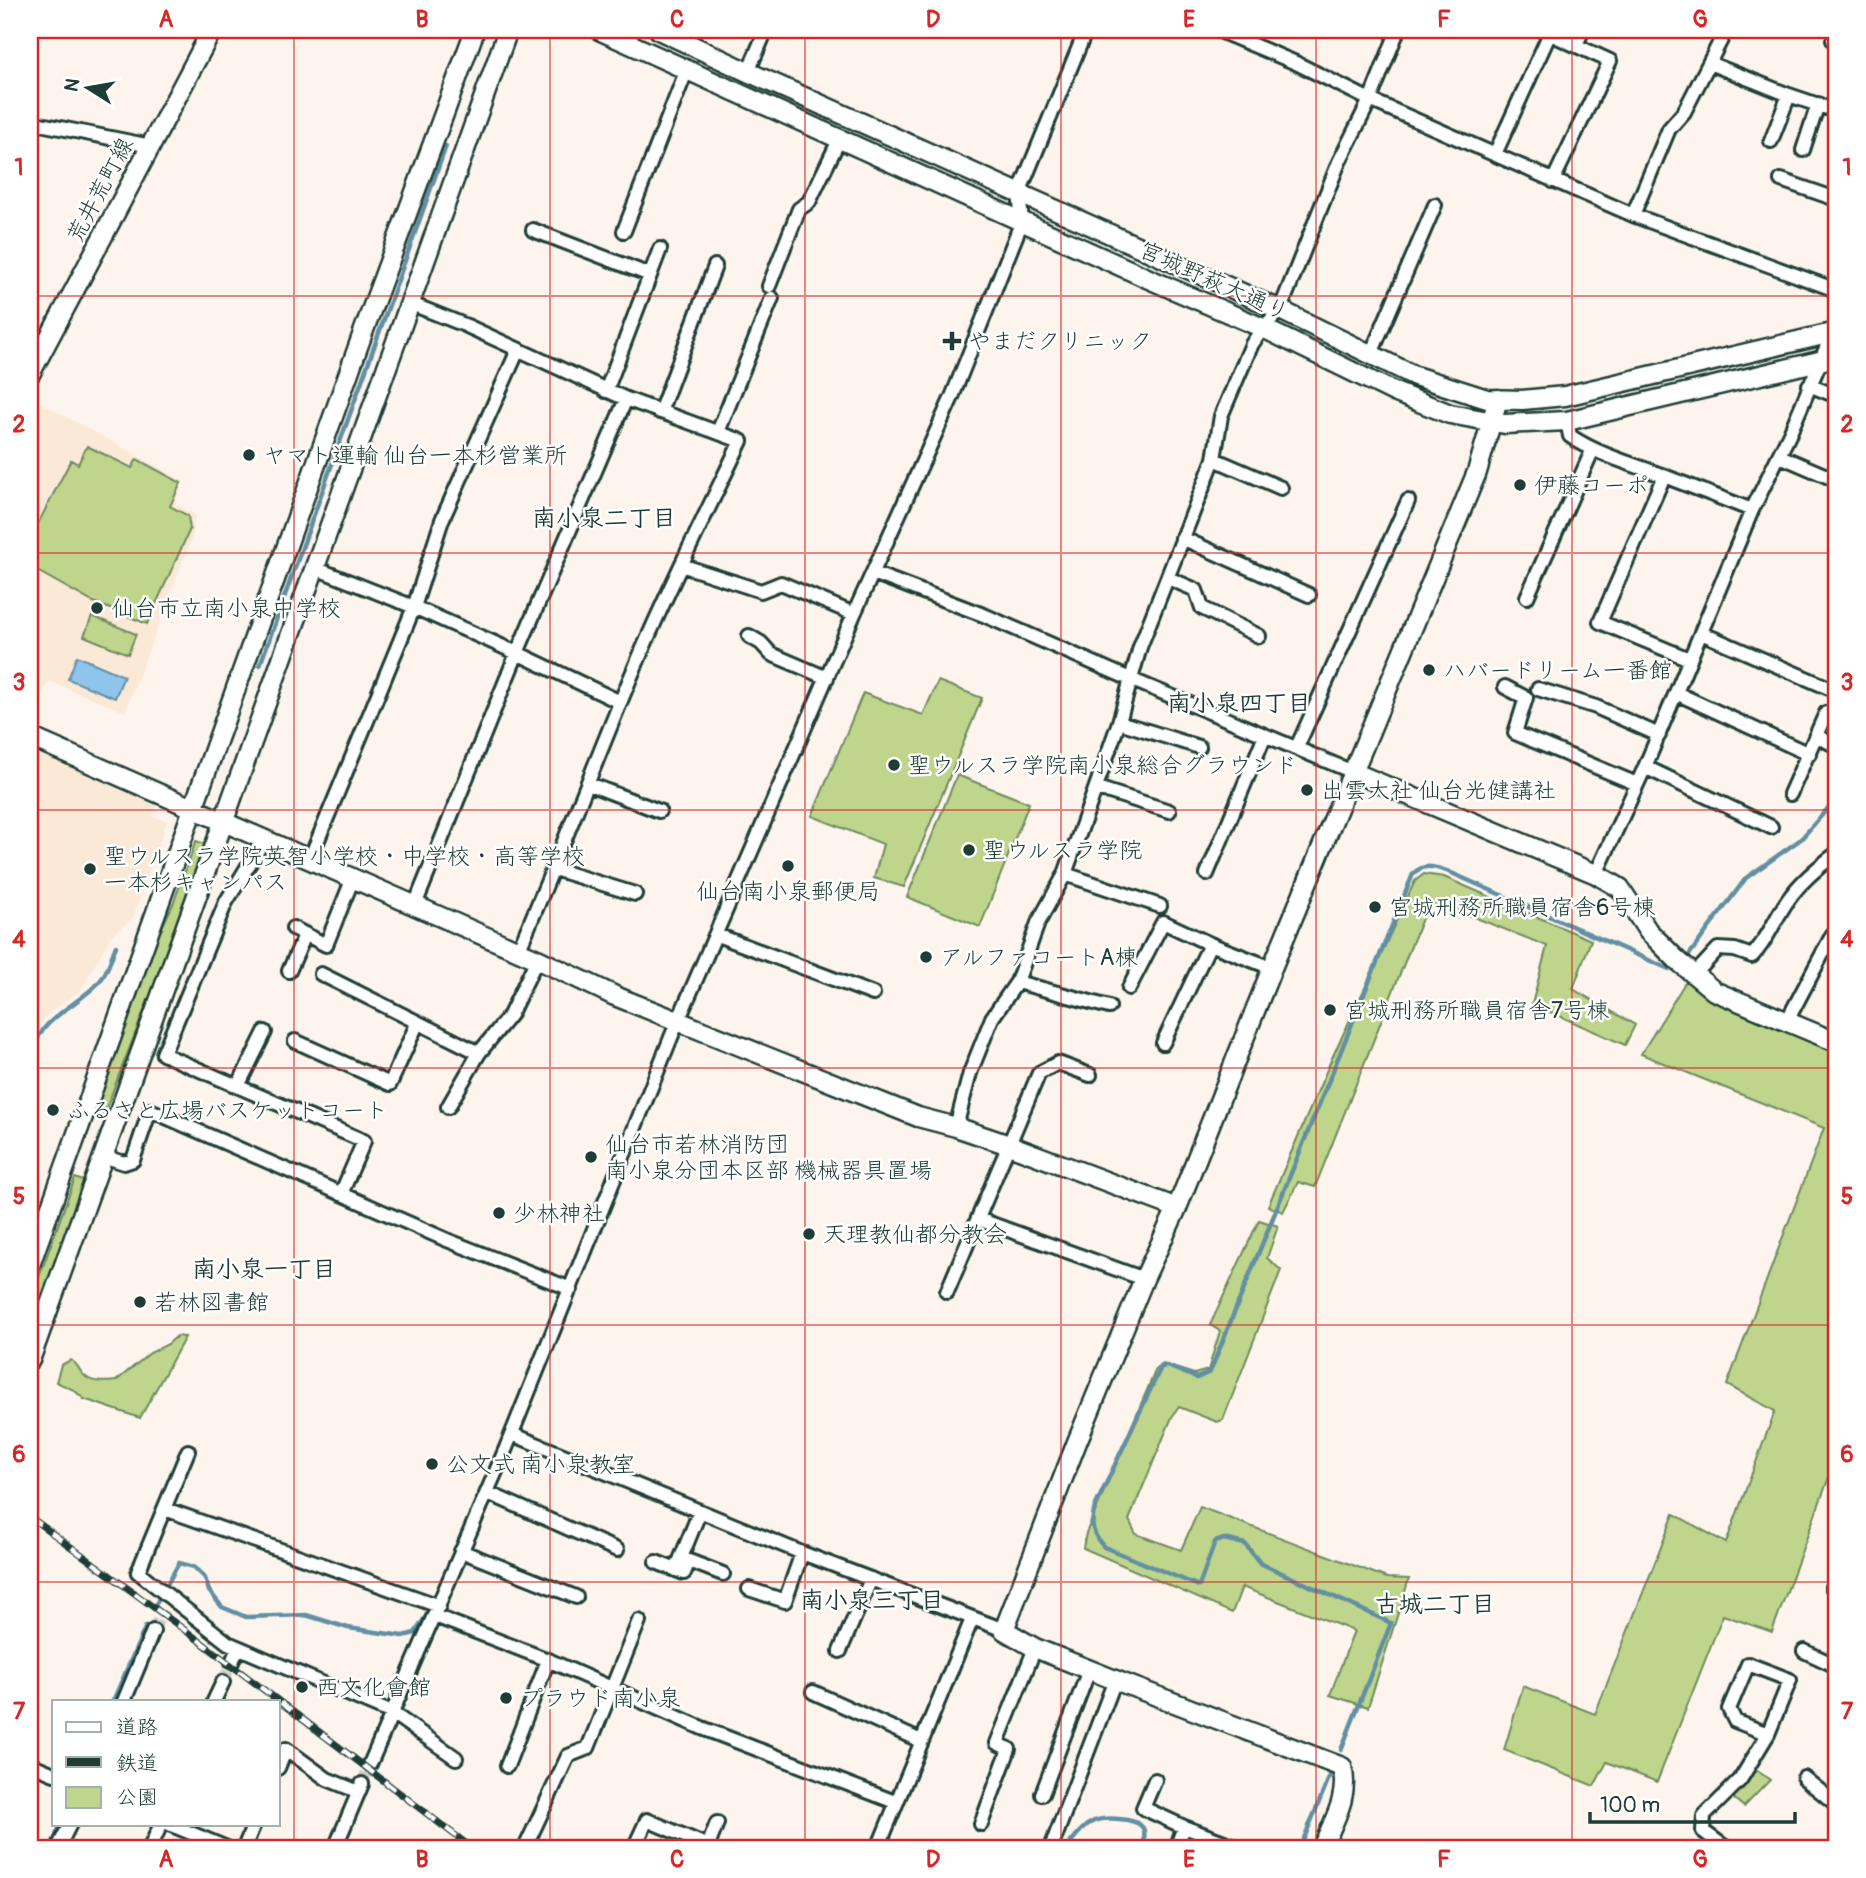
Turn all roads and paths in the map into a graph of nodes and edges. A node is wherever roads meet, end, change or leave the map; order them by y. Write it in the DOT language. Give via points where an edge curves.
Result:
graph roads {
  1 [pos="212,30"];
  2 [pos="475,30"];
  3 [pos="508,30"];
  4 [pos="599,30"];
  5 [pos="659,30"];
  6 [pos="766,30"];
  7 [pos="1086,30"];
  8 [pos="1217,30"];
  9 [pos="1398,30"];
  10 [pos="1583,30"];
  11 [pos="1726,30"];
  12 [pos="1546,32"];
  13 [pos="1576,44"];
  14 [pos="1709,63"];
  15 [pos="687,69"];
  16 [pos="748,72"];
  17 [pos="1789,95"];
  18 [pos="1370,100"];
  19 [pos="1818,104"];
  20 [pos="1836,111"];
  21 [pos="30,122"];
  22 [pos="840,138"];
  23 [pos="1771,141"];
  24 [pos="151,146"];
  25 [pos="1803,150"];
  26 [pos="1495,154"];
  27 [pos="1781,180"];
  28 [pos="1553,181"];
  29 [pos="1019,194"];
  30 [pos="1836,199"];
  31 [pos="1435,205"];
  32 [pos="1633,215"];
  33 [pos="1022,221"];
  34 [pos="533,230"];
  35 [pos="624,231"];
  36 [pos="660,249"];
  37 [pos="715,266"];
  38 [pos="650,275"];
  39 [pos="1836,290"];
  40 [pos="409,303"];
  41 [pos="1280,310"];
  42 [pos="1263,328"];
  43 [pos="1835,330"];
  44 [pos="517,350"];
  45 [pos="1371,354"];
  46 [pos="1828,359"];
  47 [pos="30,374"];
  48 [pos="1809,385"];
  49 [pos="606,391"];
  50 [pos="1836,396"];
  51 [pos="626,399"];
  52 [pos="1498,399"];
  53 [pos="660,412"];
  54 [pos="1567,421"];
  55 [pos="1491,423"];
  56 [pos="718,432"];
  57 [pos="1593,449"];
  58 [pos="1780,456"];
  59 [pos="1214,459"];
  60 [pos="1664,476"];
  61 [pos="1836,480"];
  62 [pos="1282,488"];
  63 [pos="1408,501"];
  64 [pos="1752,510"];
  65 [pos="1182,538"];
  66 [pos="681,565"];
  67 [pos="315,568"];
  68 [pos="873,573"];
  69 [pos="1168,578"];
  70 [pos="1309,595"];
  71 [pos="1527,597"];
  72 [pos="414,607"];
  73 [pos="854,614"];
  74 [pos="1701,633"];
  75 [pos="749,636"];
  76 [pos="1259,636"];
  77 [pos="517,653"];
  78 [pos="1689,659"];
  79 [pos="827,678"];
  80 [pos="1130,679"];
  81 [pos="1505,687"];
  82 [pos="1538,689"];
  83 [pos="1836,691"];
  84 [pos="1676,693"];
  85 [pos="621,702"];
  86 [pos="1826,713"];
  87 [pos="1119,722"];
  88 [pos="1265,735"];
  89 [pos="1658,735"];
  90 [pos="1817,736"];
  91 [pos="30,737"];
  92 [pos="1836,746"];
  93 [pos="1199,747"];
  94 [pos="1297,747"];
  95 [pos="1809,754"];
  96 [pos="1645,767"];
  97 [pos="1353,772"];
  98 [pos="589,784"];
  99 [pos="1637,784"];
  100 [pos="1097,788"];
  101 [pos="1790,794"];
  102 [pos="193,808"];
  103 [pos="659,811"];
  104 [pos="1169,811"];
  105 [pos="223,821"];
  106 [pos="1771,827"];
  107 [pos="264,840"];
  108 [pos="1836,854"];
  109 [pos="310,859"];
  110 [pos="554,869"];
  111 [pos="1065,874"];
  112 [pos="1207,874"];
  113 [pos="1596,874"];
  114 [pos="353,878"];
  115 [pos="635,894"];
  116 [pos="415,905"];
  117 [pos="1160,906"];
  118 [pos="1836,928"];
  119 [pos="717,935"];
  120 [pos="1210,944"];
  121 [pos="518,951"];
  122 [pos="537,959"];
  123 [pos="1272,968"];
  124 [pos="289,971"];
  125 [pos="321,974"];
  126 [pos="1694,975"];
  127 [pos="1017,982"];
  128 [pos="166,983"];
  129 [pos="1129,988"];
  130 [pos="188,991"];
  131 [pos="873,994"];
  132 [pos="1109,1007"];
  133 [pos="1787,1021"];
  134 [pos="678,1022"];
  135 [pos="417,1024"];
  136 [pos="265,1032"];
  137 [pos="295,1041"];
  138 [pos="1836,1042"];
  139 [pos="1163,1043"];
  140 [pos="479,1053"];
  141 [pos="1090,1075"];
  142 [pos="238,1086"];
  143 [pos="448,1107"];
  144 [pos="956,1127"];
  145 [pos="73,1145"];
  146 [pos="1009,1145"];
  147 [pos="103,1156"];
  148 [pos="341,1194"];
  149 [pos="1177,1208"];
  150 [pos="978,1219"];
  151 [pos="30,1265"];
  152 [pos="1144,1279"];
  153 [pos="571,1289"];
  154 [pos="947,1292"];
  155 [pos="30,1360"];
  156 [pos="512,1434"];
  157 [pos="188,1451"];
  158 [pos="488,1493"];
  159 [pos="165,1509"];
  160 [pos="700,1511"];
  161 [pos="617,1550"];
  162 [pos="461,1552"];
  163 [pos="802,1553"];
  164 [pos="656,1562"];
  165 [pos="676,1570"];
  166 [pos="723,1574"];
  167 [pos="871,1579"];
  168 [pos="749,1590"];
  169 [pos="164,1594"];
  170 [pos="576,1598"];
  171 [pos="163,1610"];
  172 [pos="437,1611"];
  173 [pos="972,1619"];
  174 [pos="639,1621"];
  175 [pos="153,1630"];
  176 [pos="1004,1630"];
  177 [pos="238,1648"];
  178 [pos="1035,1648"];
  179 [pos="840,1651"];
  180 [pos="1804,1651"];
  181 [pos="548,1660"];
  182 [pos="232,1662"];
  183 [pos="1836,1666"];
  184 [pos="1089,1670"];
  185 [pos="1115,1680"];
  186 [pos="223,1682"];
  187 [pos="612,1687"];
  188 [pos="813,1692"];
  189 [pos="124,1700"];
  190 [pos="214,1700"];
  191 [pos="392,1713"];
  192 [pos="1768,1734"];
  193 [pos="921,1741"];
  194 [pos="456,1758"];
  195 [pos="280,1763"];
  196 [pos="30,1764"];
  197 [pos="370,1765"];
  198 [pos="507,1766"];
  199 [pos="52,1773"];
  200 [pos="1804,1778"];
  201 [pos="1155,1780"];
  202 [pos="1042,1794"];
  203 [pos="895,1802"];
  204 [pos="1836,1804"];
  205 [pos="717,1824"];
  206 [pos="981,1824"];
  207 [pos="69,1826"];
  208 [pos="160,1826"];
  209 [pos="174,1826"];
  210 [pos="253,1826"];
  211 [pos="1184,1826"];
  212 [pos="883,1847"];
  213 [pos="58,1848"];
  214 [pos="150,1848"];
  215 [pos="228,1848"];
  216 [pos="244,1848"];
  217 [pos="335,1848"];
  218 [pos="525,1848"];
  219 [pos="634,1848"];
  220 [pos="1051,1848"];
  221 [pos="1176,1848"];
  222 [pos="1240,1848"];
  223 [pos="1322,1848"];
  224 [pos="1726,1848"];
  1 -- 24 [label="street, 荒井荒町線"];
  2 -- 102 [label="street"];
  3 -- 40 [label="street"];
  4 -- 15 [label="street, 宮城野萩大通り"];
  5 -- 16 [label="street, 宮城野萩大通り"];
  6 -- 16 [label="street"];
  7 -- 29 [label="street"];
  8 -- 18 [label="street"];
  9 -- 18 [label="street"];
  10 -- 13 [label="street"];
  11 -- 14 [label="street"];
  12 -- 13 [label="street"];
  12 -- 26 [label="street"];
  13 -- 28 [label="street" via="1609,61"];
  14 -- 17 [label="street"];
  14 -- 32 [label="street" via="1684,112 1669,129"];
  15 -- 22 [label="street, 宮城野萩大通り"];
  15 -- 35 [label="street"];
  16 -- 29 [label="street, 宮城野萩大通り"];
  17 -- 19 [label="street"];
  17 -- 23 [label="street"];
  18 -- 26 [label="street"];
  18 -- 41 [label="street" via="1339,162"];
  19 -- 20 [label="street"];
  19 -- 25 [label="street"];
  21 -- 24 [label="street"];
  22 -- 33 [label="street, 宮城野萩大通り"];
  22 -- 56 [label="street" via="809,202 799,209"];
  24 -- 47 [label="street, 荒井荒町線"];
  26 -- 28 [label="street"];
  27 -- 30 [label="street"];
  28 -- 32 [label="street"];
  29 -- 33 [label="street"];
  29 -- 41 [label="street, 宮城野萩大通り"];
  31 -- 45 [label="street"];
  32 -- 39 [label="street"];
  33 -- 42 [label="street, 宮城野萩大通り"];
  33 -- 68 [label="street" via="952,397"];
  34 -- 38 [label="street"];
  36 -- 38 [label="street"];
  37 -- 53 [label="street"];
  38 -- 49 [label="street"];
  40 -- 44 [label="street"];
  40 -- 67 [label="street"];
  41 -- 42 [label="street"];
  41 -- 45 [label="street, 宮城野萩大通り"];
  42 -- 55 [label="street, 宮城野萩大通り" via="1416,401"];
  42 -- 59 [label="street" via="1221,416"];
  43 -- 46 [label="street"];
  43 -- 52 [label="street, 宮城野萩大通り" via="1565,396"];
  44 -- 49 [label="street"];
  44 -- 72 [label="street" via="442,520"];
  45 -- 52 [label="street, 宮城野萩大通り" via="1415,376 1475,397"];
  46 -- 48 [label="street"];
  46 -- 54 [label="street, 宮城野萩大通り"];
  48 -- 50 [label="street"];
  48 -- 58 [label="street"];
  49 -- 51 [label="street"];
  51 -- 53 [label="street"];
  51 -- 77 [label="street"];
  52 -- 55 [label="street"];
  53 -- 56 [label="street"];
  54 -- 55 [label="street, 宮城野萩大通り"];
  54 -- 57 [label="street" via="1570,436"];
  55 -- 97 [label="street" via="1477,472"];
  56 -- 66 [label="street" via="741,441"];
  57 -- 60 [label="street"];
  57 -- 71 [label="street"];
  58 -- 61 [label="street"];
  58 -- 64 [label="street"];
  59 -- 62 [label="street"];
  59 -- 65 [label="street"];
  60 -- 64 [label="street"];
  60 -- 78 [label="street" via="1600,622"];
  63 -- 94 [label="street"];
  64 -- 74 [label="street"];
  65 -- 69 [label="street"];
  65 -- 70 [label="street"];
  66 -- 73 [label="street" via="761,591 781,583"];
  66 -- 85 [label="street"];
  67 -- 72 [label="street"];
  67 -- 105 [label="street"];
  68 -- 73 [label="street"];
  68 -- 80 [label="street"];
  69 -- 76 [label="street" via="1196,590 1202,608"];
  69 -- 80 [label="street"];
  72 -- 77 [label="street"];
  72 -- 109 [label="street"];
  73 -- 79 [label="street"];
  74 -- 78 [label="street"];
  74 -- 83 [label="street"];
  75 -- 79 [label="street" via="771,654"];
  77 -- 85 [label="street"];
  77 -- 116 [label="street"];
  78 -- 84 [label="street"];
  79 -- 119 [label="street"];
  80 -- 87 [label="street"];
  80 -- 88 [label="street"];
  81 -- 99 [label="street" via="1526,698 1515,733"];
  82 -- 89 [label="street" via="1596,707"];
  84 -- 89 [label="street"];
  84 -- 95 [label="street"];
  85 -- 98 [label="street"];
  86 -- 90 [label="street"];
  87 -- 93 [label="street"];
  87 -- 100 [label="street"];
  88 -- 94 [label="street"];
  88 -- 112 [label="street"];
  89 -- 96 [label="street"];
  90 -- 92 [label="street"];
  90 -- 95 [label="street"];
  91 -- 102 [label="street"];
  94 -- 97 [label="street"];
  95 -- 101 [label="street"];
  96 -- 99 [label="street"];
  96 -- 106 [label="street"];
  97 -- 113 [label="street"];
  97 -- 123 [label="street"];
  98 -- 103 [label="street"];
  98 -- 110 [label="street"];
  99 -- 113 [label="street"];
  100 -- 104 [label="street"];
  100 -- 111 [label="street"];
  102 -- 105 [label="street"];
  102 -- 145 [label="street"];
  105 -- 107 [label="street"];
  105 -- 128 [label="street"];
  107 -- 109 [label="street"];
  107 -- 130 [label="street" via="226,902"];
  108 -- 126 [label="street" via="1811,872 1788,899 1752,956 1718,949"];
  109 -- 114 [label="street"];
  110 -- 115 [label="street"];
  110 -- 121 [label="street"];
  111 -- 117 [label="street"];
  111 -- 127 [label="street" via="1038,923"];
  113 -- 126 [label="street" via="1620,888 1648,931"];
  114 -- 116 [label="street"];
  114 -- 124 [label="street" via="327,945 299,932"];
  116 -- 121 [label="street"];
  118 -- 133 [label="street"];
  119 -- 131 [label="street"];
  119 -- 134 [label="street"];
  120 -- 123 [label="street"];
  120 -- 129 [label="street" via="1163,922"];
  120 -- 139 [label="street"];
  121 -- 122 [label="street"];
  122 -- 134 [label="street"];
  122 -- 140 [label="street" via="510,1015"];
  123 -- 149 [label="street"];
  125 -- 135 [label="street"];
  126 -- 133 [label="street" via="1714,990"];
  127 -- 132 [label="street"];
  127 -- 144 [label="street" via="992,1018 970,1073"];
  128 -- 130 [label="street"];
  128 -- 147 [label="street"];
  130 -- 142 [label="street" via="163,1054"];
  133 -- 138 [label="street"];
  134 -- 144 [label="street" via="918,1117"];
  134 -- 153 [label="street"];
  135 -- 137 [label="street" via="390,1084"];
  135 -- 140 [label="street"];
  136 -- 142 [label="street"];
  140 -- 143 [label="street"];
  141 -- 146 [label="street" via="1058,1063 1039,1073"];
  142 -- 148 [label="street" via="364,1141"];
  144 -- 146 [label="street"];
  145 -- 147 [label="street"];
  145 -- 151 [label="street"];
  146 -- 149 [label="street"];
  146 -- 150 [label="street"];
  147 -- 148 [label="street" via="124,1163 133,1160 150,1110"];
  147 -- 155 [label="street"];
  148 -- 153 [label="street"];
  149 -- 152 [label="street"];
  150 -- 152 [label="street"];
  150 -- 154 [label="street"];
  152 -- 176 [label="street"];
  153 -- 156 [label="street"];
  156 -- 158 [label="street"];
  156 -- 160 [label="street"];
  157 -- 159 [label="street"];
  158 -- 161 [label="street"];
  158 -- 162 [label="street"];
  159 -- 169 [label="street" via="138,1572"];
  159 -- 172 [label="street"];
  160 -- 163 [label="street"];
  160 -- 165 [label="street"];
  162 -- 170 [label="street"];
  162 -- 172 [label="street"];
  163 -- 167 [label="street"];
  163 -- 168 [label="street" via="785,1601"];
  164 -- 165 [label="street"];
  165 -- 166 [label="street" via="684,1573 689,1561"];
  167 -- 173 [label="street"];
  167 -- 179 [label="street"];
  169 -- 171 [label="street"];
  169 -- 177 [label="street"];
  172 -- 181 [label="street"];
  172 -- 191 [label="street"];
  173 -- 176 [label="street"];
  173 -- 193 [label="street"];
  174 -- 187 [label="street"];
  175 -- 189 [label="street"];
  176 -- 178 [label="street"];
  177 -- 182 [label="street"];
  177 -- 191 [label="street"];
  178 -- 184 [label="street"];
  178 -- 206 [label="street" via="997,1743 1009,1749"];
  180 -- 183 [label="street"];
  181 -- 187 [label="street"];
  181 -- 198 [label="street"];
  184 -- 185 [label="street"];
  184 -- 202 [label="street"];
  185 -- 220 [label="street"];
  185 -- 223 [label="street" via="1342,1767 1345,1795"];
  186 -- 190 [label="street"];
  187 -- 203 [label="street" via="702,1728"];
  187 -- 218 [label="street" via="588,1748 568,1756"];
  188 -- 193 [label="street"];
  191 -- 194 [label="street"];
  191 -- 197 [label="street"];
  192 -- 192 [label="street" via="1735,1721 1729,1709 1748,1664 1790,1679"];
  192 -- 224 [label="street" via="1740,1780 1704,1816 1703,1830"];
  193 -- 203 [label="street"];
  195 -- 217 [label="street" via="286,1749 327,1779 360,1788"];
  196 -- 199 [label="street"];
  200 -- 204 [label="street"];
  201 -- 211 [label="street" via="1143,1808"];
  203 -- 212 [label="street"];
  205 -- 219 [label="street" via="708,1846 647,1820"];
  207 -- 213 [label="street"];
  208 -- 214 [label="street"];
  209 -- 215 [label="street"];
  210 -- 216 [label="street"];
  211 -- 221 [label="street"];
  211 -- 222 [label="street"];
}
